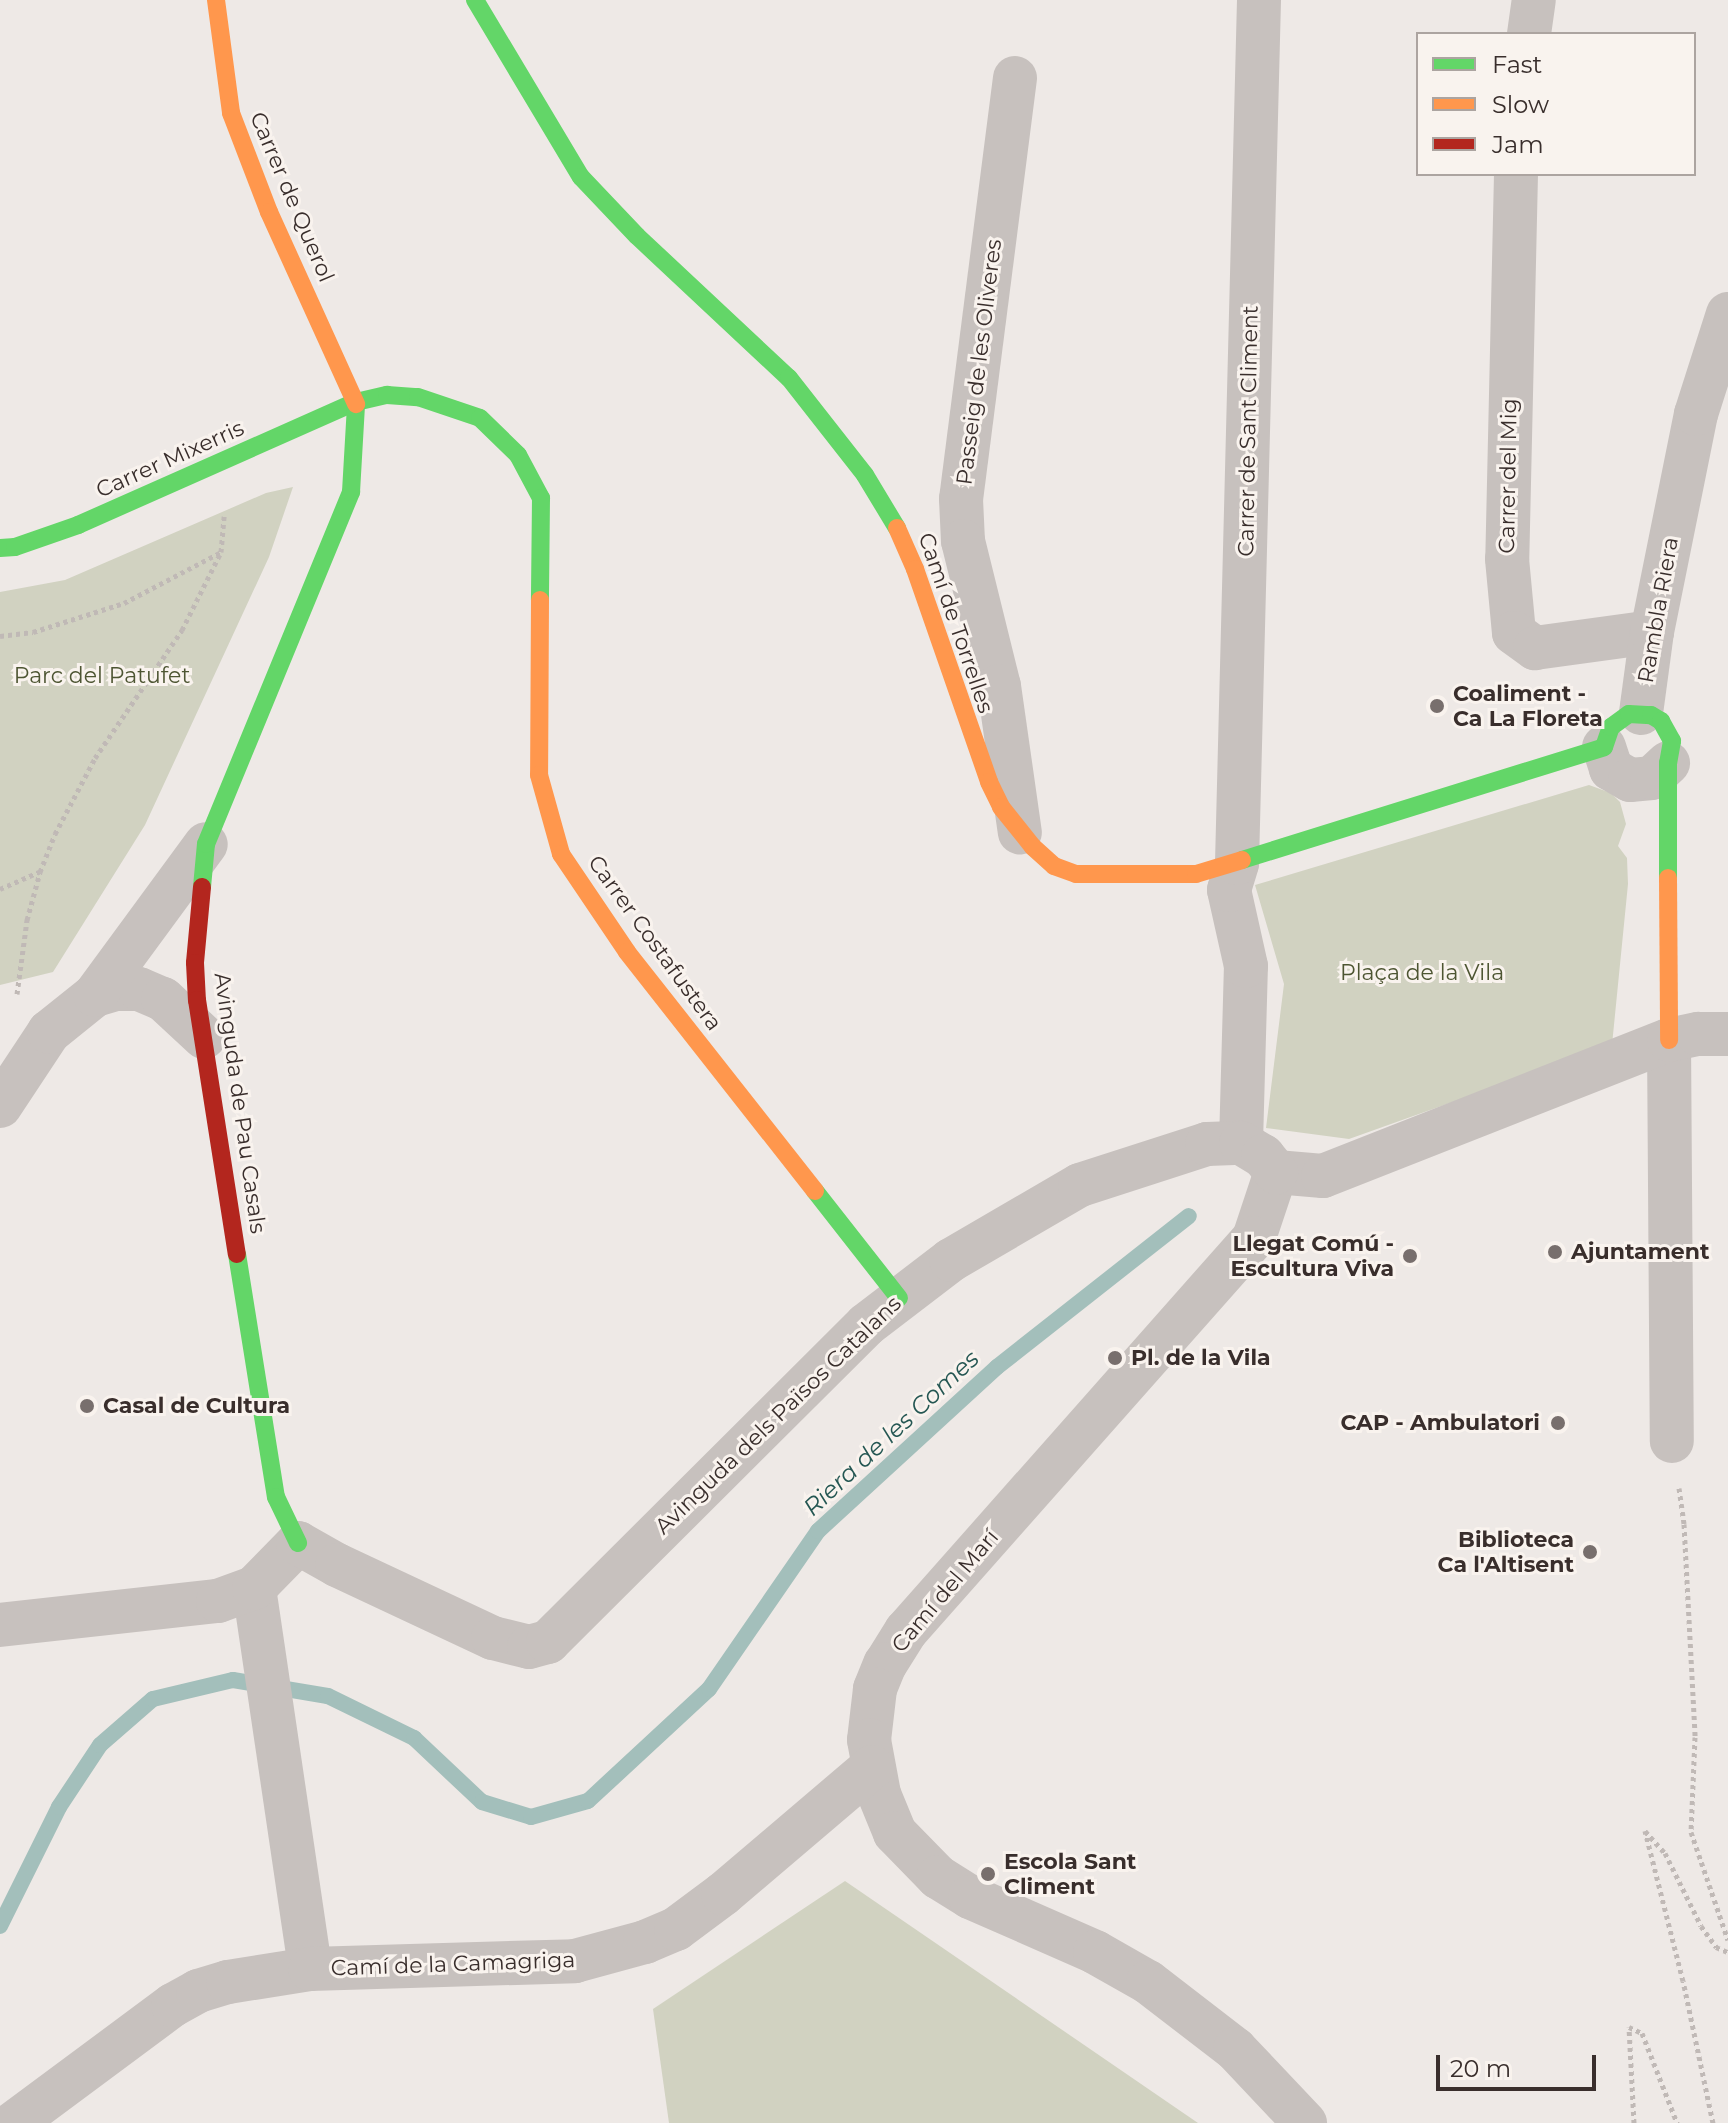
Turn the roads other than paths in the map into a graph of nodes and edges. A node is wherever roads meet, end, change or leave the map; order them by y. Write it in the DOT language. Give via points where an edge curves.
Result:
graph roads {
  1 [pos="216,0"];
  2 [pos="475,0"];
  3 [pos="1259,0"];
  4 [pos="1534,0"];
  5 [pos="1529,32"];
  6 [pos="1015,78"];
  7 [pos="1516,176"];
  8 [pos="1728,314"];
  9 [pos="356,402"];
  10 [pos="0,548"];
  11 [pos="1652,632"];
  12 [pos="1641,713"];
  13 [pos="1604,747"];
  14 [pos="1668,763"];
  15 [pos="1020,833"];
  16 [pos="206,844"];
  17 [pos="1237,863"];
  18 [pos="95,995"];
  19 [pos="1728,1034"];
  20 [pos="204,1037"];
  21 [pos="1669,1040"];
  22 [pos="0,1106"];
  23 [pos="1241,1143"];
  24 [pos="1276,1172"];
  25 [pos="899,1298"];
  26 [pos="1672,1441"];
  27 [pos="298,1543"];
  28 [pos="254,1588"];
  29 [pos="0,1625"];
  30 [pos="872,1767"];
  31 [pos="310,1969"];
  32 [pos="15,2123"];
  33 [pos="1305,2123"];
  1 -- 9 [label="street, Carrer de Querol" via="236,127"];
  2 -- 15 [label="street, Camí de Torrelles" via="581,177 789,378 865,475 899,532 989,782"];
  3 -- 17 [label="street, Carrer de Sant Climent"];
  4 -- 5 [label="street"];
  6 -- 15 [label="street, Passeig de les Oliveres" via="961,499 963,541 999,686"];
  7 -- 11 [label="street, Carrer del Mig" via="1507,559 1514,633 1535,648"];
  8 -- 11 [label="street, Rambla Riera" via="1696,414"];
  9 -- 10 [label="street, Carrer Mixerris" via="78,525"];
  9 -- 16 [label="street, Avinguda de Pau Casals" via="351,492"];
  9 -- 25 [label="street, Carrer Costafustera" via="387,395 452,406 480,418 532,475 541,498 543,533 539,775 561,854 627,952"];
  11 -- 12 [label="street, Rambla Riera"];
  12 -- 13 [label="street" via="1618,719"];
  12 -- 14 [label="street, Rambla Riera" via="1668,730"];
  13 -- 14 [label="street" via="1611,769 1630,780 1652,778"];
  13 -- 17 [label="street"];
  14 -- 21 [label="street, Rambla Riera"];
  15 -- 17 [label="street, Camí de Torrelles" via="1054,866 1076,874 1170,877"];
  16 -- 18 [label="street"];
  16 -- 20 [label="street, Avinguda de Pau Casals" via="195,963"];
  17 -- 23 [label="street" via="1229,890 1246,966"];
  18 -- 20 [label="street" via="139,989 163,999"];
  18 -- 22 [label="street" via="49,1032"];
  19 -- 21 [label="street"];
  20 -- 27 [label="street, Avinguda de Pau Casals" via="276,1497"];
  21 -- 24 [label="street" via="1323,1176"];
  21 -- 26 [label="street"];
  23 -- 24 [label="street" via="1263,1156"];
  23 -- 25 [label="street, Avinguda dels Països Catalans" via="1207,1144 1080,1185 1005,1225"];
  24 -- 30 [label="street, Camí del Marí" via="1254,1238 906,1631 875,1689"];
  25 -- 27 [label="street, Avinguda dels Països Catalans" via="548,1642 529,1647 493,1638"];
  27 -- 28 [label="street"];
  28 -- 29 [label="street" via="218,1601"];
  28 -- 31 [label="street"];
  30 -- 31 [label="street, Camí de la Camagriga" via="723,1894 676,1929 645,1942 575,1961"];
  30 -- 33 [label="street, Camí del Marí" via="895,1833 938,1877 1148,1982 1235,2049"];
  31 -- 32 [label="street, Camí de la Camagriga" via="198,1991 137,2030"];
}
